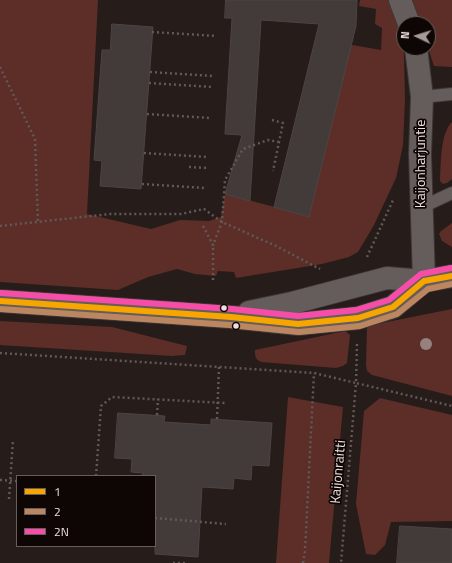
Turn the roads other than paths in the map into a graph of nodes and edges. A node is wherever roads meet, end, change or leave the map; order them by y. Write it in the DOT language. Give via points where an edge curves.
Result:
graph roads {
  1 [pos="400,0"];
  2 [pos="406,16"];
  3 [pos="417,56"];
  4 [pos="452,94"];
  5 [pos="422,97"];
  6 [pos="452,193"];
  7 [pos="422,207"];
  8 [pos="452,276"];
  9 [pos="424,281"];
  10 [pos="0,301"];
  11 [pos="231,316"];
  1 -- 2 [label="street"];
  3 -- 5 [label="street, Kaijonharjuntie"];
  4 -- 5 [label="lane"];
  5 -- 7 [label="street, Kaijonharjuntie"];
  6 -- 7 [label="lane"];
  7 -- 9 [label="street, Kaijonharjuntie"];
  8 -- 9 [label="street"];
  9 -- 11 [label="street" via="387,278"];
  9 -- 11 [label="street" via="393,307 358,318 298,324"];
  10 -- 11 [label="street"];
}
